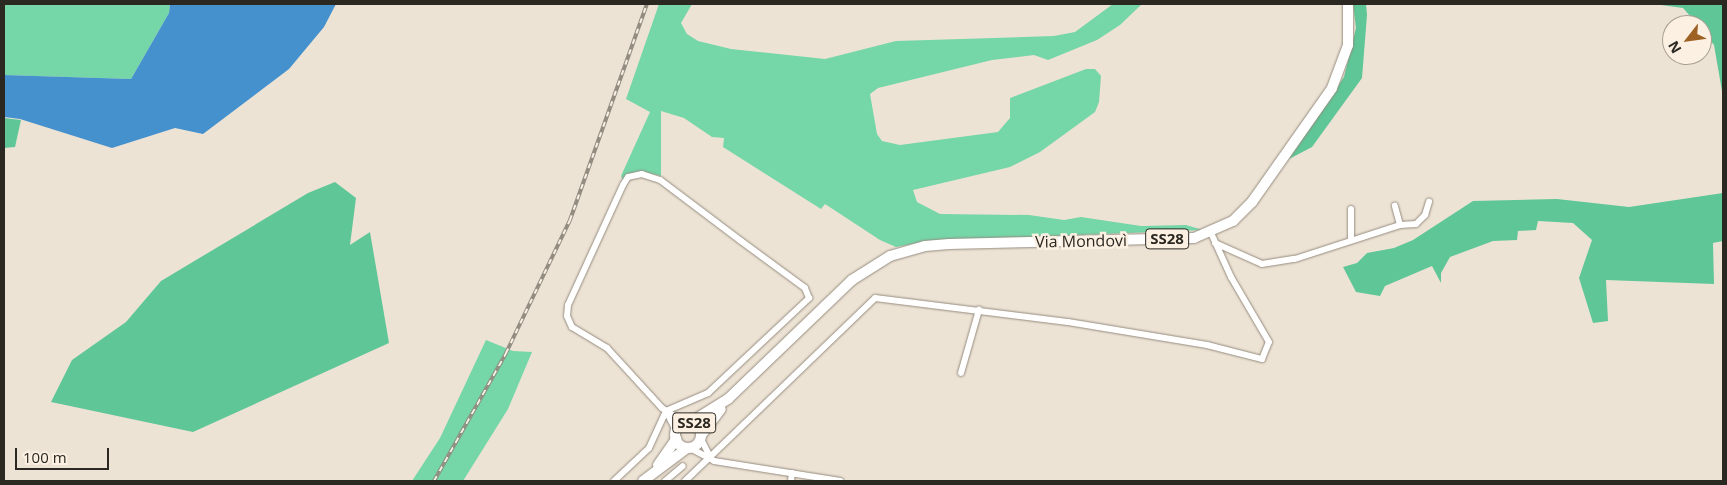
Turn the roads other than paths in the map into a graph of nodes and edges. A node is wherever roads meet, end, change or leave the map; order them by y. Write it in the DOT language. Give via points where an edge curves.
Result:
graph roads {
  1 [pos="1348,4"];
  2 [pos="1429,202"];
  3 [pos="1395,206"];
  4 [pos="1351,209"];
  5 [pos="1400,226"];
  6 [pos="1211,233"];
  7 [pos="1351,239"];
  8 [pos="1215,243"];
  9 [pos="979,310"];
  10 [pos="960,373"];
  11 [pos="728,399"];
  12 [pos="666,411"];
  13 [pos="688,422"];
  14 [pos="676,435"];
  15 [pos="701,436"];
  16 [pos="688,448"];
  17 [pos="710,457"];
  18 [pos="683,466"];
  19 [pos="792,473"];
  20 [pos="645,480"];
  21 [pos="614,481"];
  22 [pos="665,481"];
  23 [pos="685,481"];
  24 [pos="791,481"];
  25 [pos="840,481"];
  1 -- 6 [label="main road, Via Mondovì / SS28" via="1350,21 1345,56 1332,88 1252,202 1233,221"];
  2 -- 5 [label="street" via="1425,215 1416,224"];
  3 -- 5 [label="street"];
  4 -- 7 [label="street"];
  5 -- 7 [label="street"];
  6 -- 8 [label="street"];
  6 -- 11 [label="main road, Via Mondovì / SS28" via="1178,239 948,244 890,256 852,280"];
  7 -- 8 [label="street" via="1302,257 1262,264"];
  8 -- 9 [label="street" via="1235,285 1269,342 1262,359 1160,337"];
  9 -- 10 [label="street"];
  9 -- 17 [label="street" via="904,304 875,298"];
  11 -- 13 [label="main road, Via Mondovì / SS28"];
  11 -- 15 [label="main road, Via Mondovì / SS28"];
  12 -- 12 [label="street" via="708,393 809,298 809,294 660,180 642,174 628,177 623,185 568,305 567,316 572,327 607,348"];
  12 -- 13 [label="street"];
  12 -- 14 [label="street"];
  12 -- 21 [label="street" via="649,448"];
  13 -- 14 [label="main road, SS28"];
  13 -- 15 [label="main road, SS28" via="698,426"];
  14 -- 16 [label="main road, SS28"];
  14 -- 20 [label="main road, SS28"];
  15 -- 16 [label="main road, SS28"];
  15 -- 17 [label="street"];
  16 -- 17 [label="street"];
  16 -- 20 [label="main road, SS28"];
  17 -- 19 [label="street"];
  17 -- 23 [label="street"];
  18 -- 22 [label="street"];
  19 -- 24 [label="street"];
  19 -- 25 [label="street"];
}
